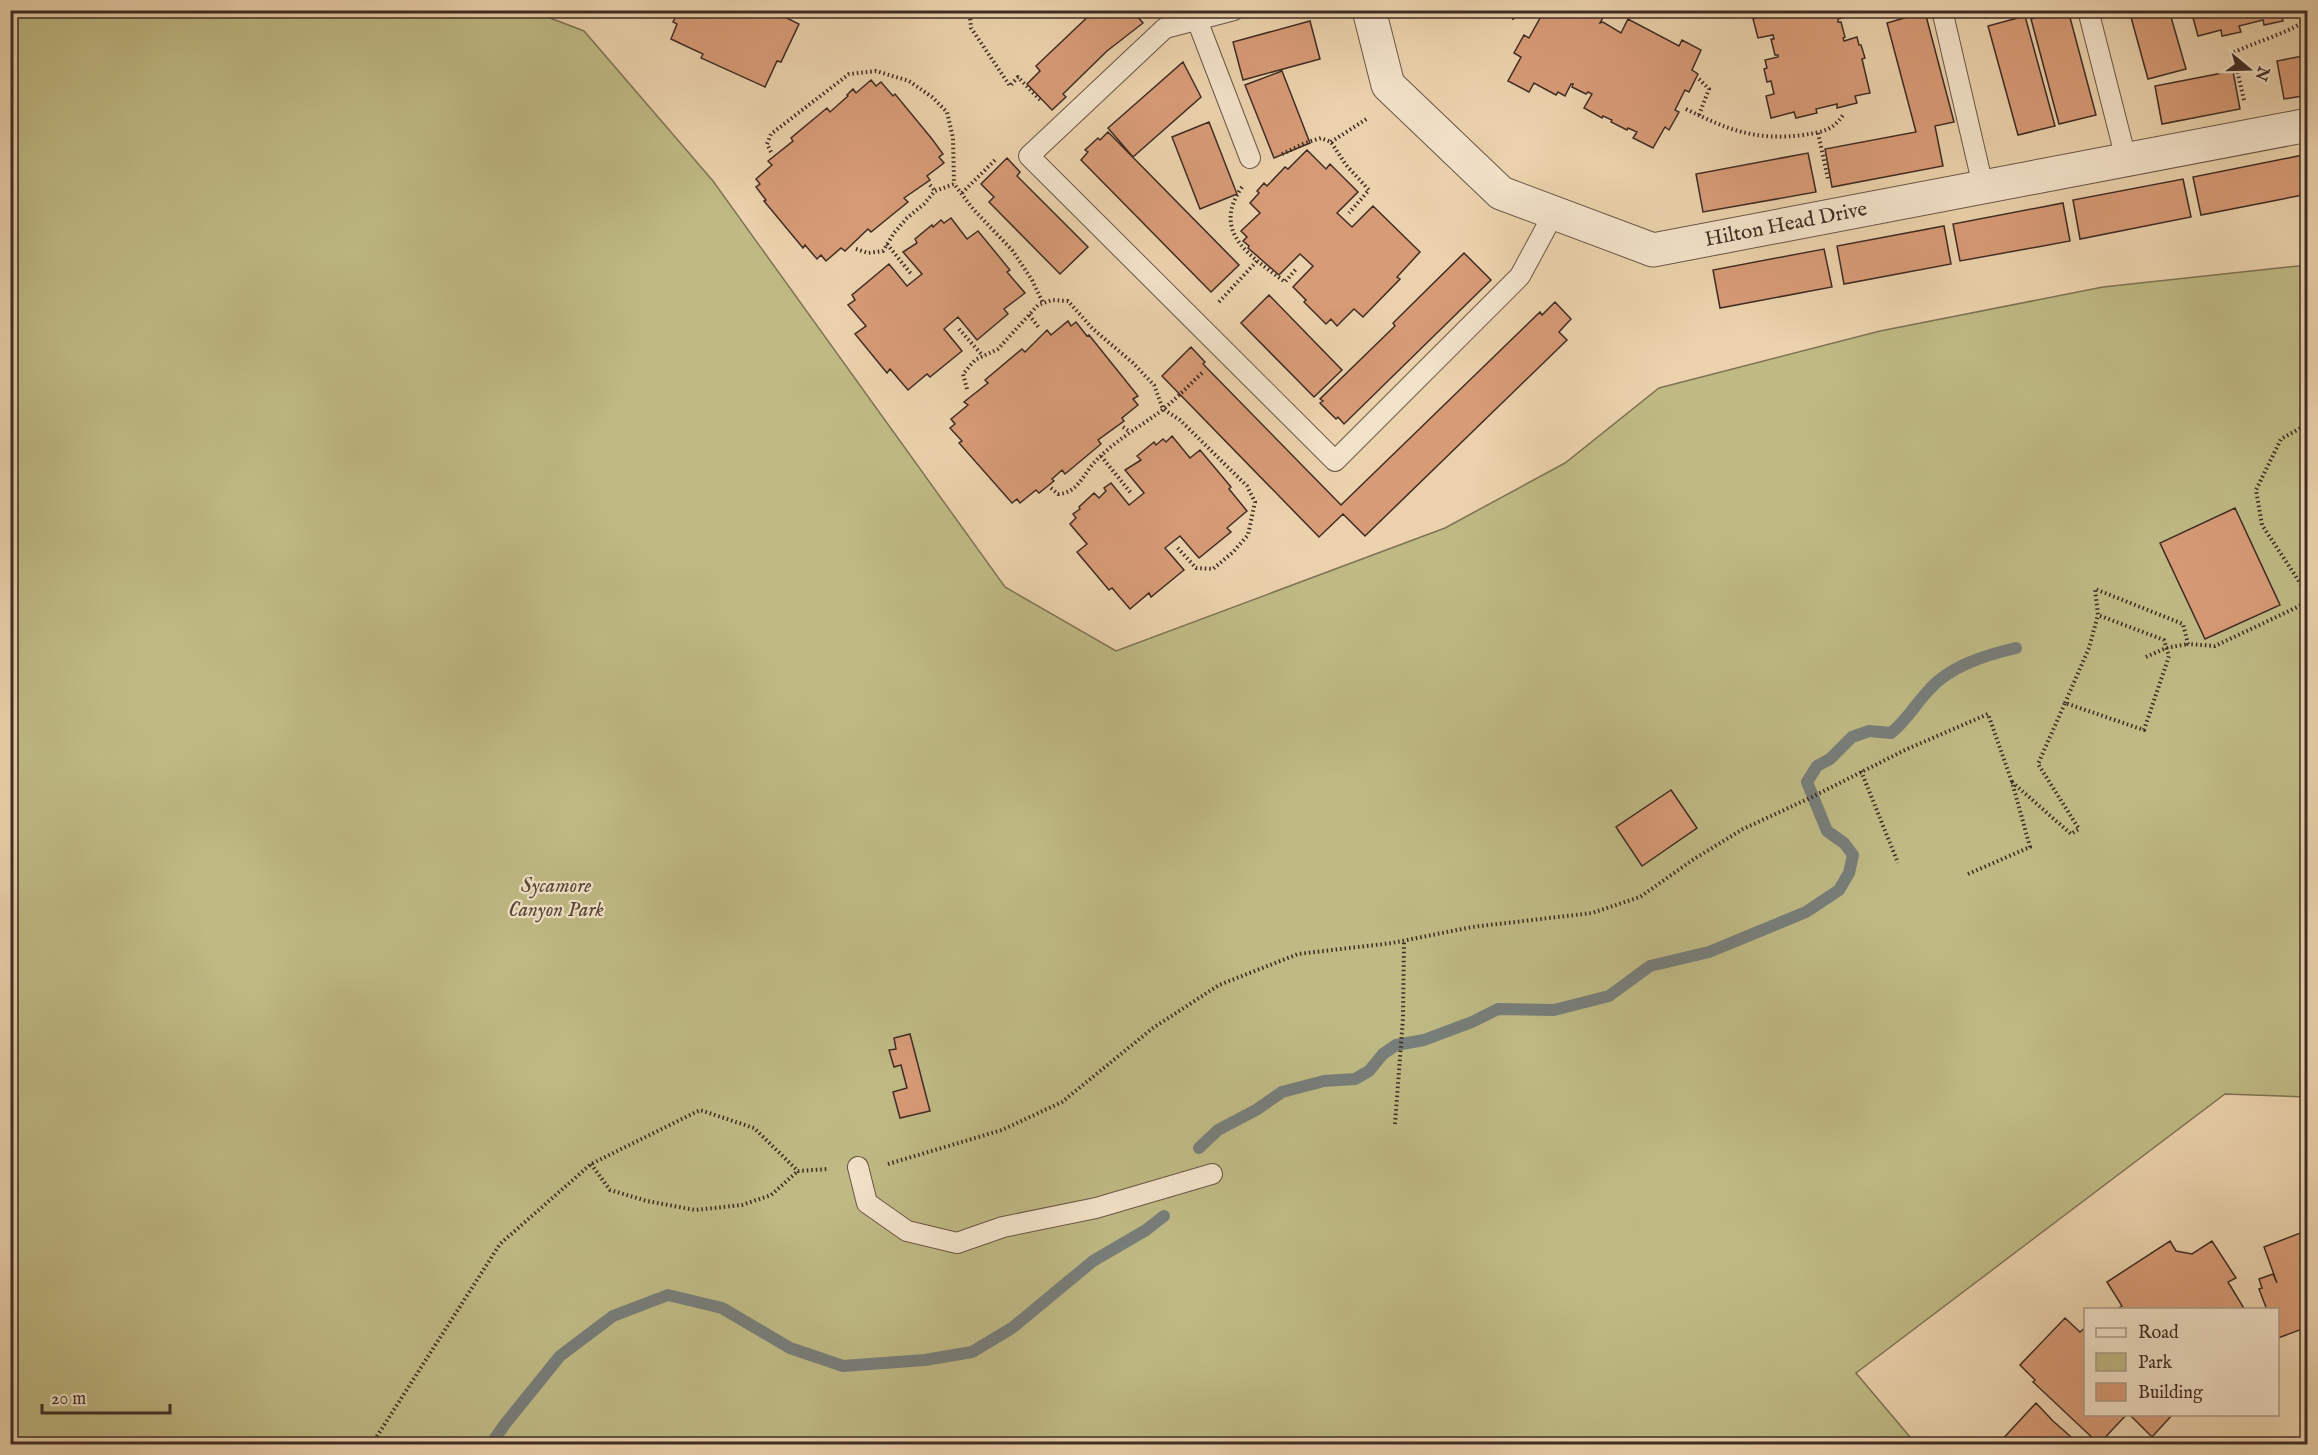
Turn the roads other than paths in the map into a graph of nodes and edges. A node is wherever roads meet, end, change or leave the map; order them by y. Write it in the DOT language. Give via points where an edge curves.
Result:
graph roads {
  1 [pos="1234,10"];
  2 [pos="1369,10"];
  3 [pos="1942,10"];
  4 [pos="2088,10"];
  5 [pos="1197,20"];
  6 [pos="2307,125"];
  7 [pos="1250,158"];
  8 [pos="2126,159"];
  9 [pos="1983,186"];
  10 [pos="1554,213"];
  11 [pos="858,1170"];
  12 [pos="1212,1174"];
  1 -- 5 [label="lane"];
  2 -- 10 [label="street, Hilton Head Drive" via="1388,85 1501,193"];
  3 -- 9 [label="lane"];
  4 -- 8 [label="lane"];
  5 -- 7 [label="lane"];
  5 -- 10 [label="lane" via="1165,28 1029,156 1335,461 1520,276"];
  6 -- 8 [label="street, Hilton Head Drive"];
  8 -- 9 [label="street, Hilton Head Drive"];
  9 -- 10 [label="street, Hilton Head Drive" via="1653,250"];
  11 -- 12 [label="lane" via="867,1203 907,1231 957,1243 1003,1227 1096,1208"];
}
